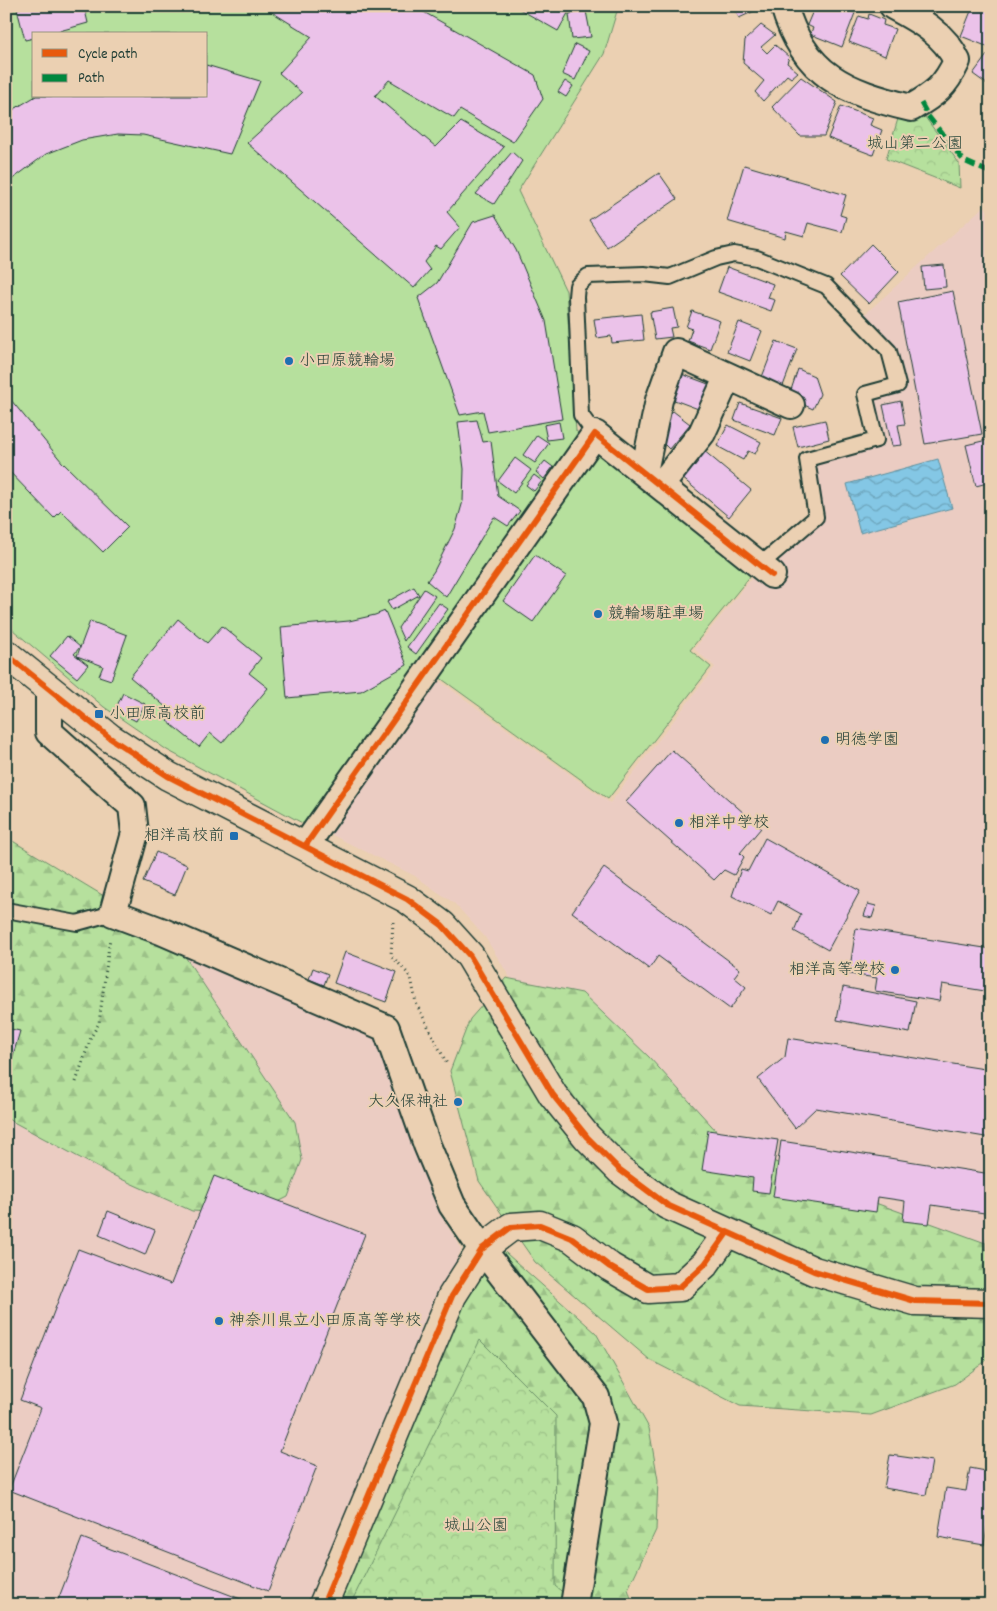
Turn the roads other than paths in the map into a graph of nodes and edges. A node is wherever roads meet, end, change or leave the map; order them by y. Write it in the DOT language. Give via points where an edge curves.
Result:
graph roads {
  1 [pos="784,6"];
  2 [pos="893,6"];
  3 [pos="727,378"];
  4 [pos="791,405"];
  5 [pos="595,434"];
  6 [pos="652,478"];
  7 [pos="766,570"];
  8 [pos="6,654"];
  9 [pos="49,689"];
  10 [pos="305,846"];
  11 [pos="6,910"];
  12 [pos="113,913"];
  13 [pos="727,1233"];
  14 [pos="482,1249"];
  15 [pos="991,1303"];
  16 [pos="323,1605"];
  17 [pos="574,1605"];
  1 -- 2 [label="street" via="797,42 822,73 881,101 911,108 935,95 949,78 957,61 951,47 939,34"];
  3 -- 4 [label="street"];
  3 -- 6 [label="street" via="702,433"];
  3 -- 6 [label="street" via="676,352 660,400"];
  5 -- 6 [label="street"];
  5 -- 7 [label="lane" via="581,415 580,396 576,297 577,286 588,276 644,274 670,277 734,254 757,258 826,286 889,351 898,385 865,394 876,440 807,459 816,517"];
  5 -- 10 [label="street"];
  6 -- 7 [label="street"];
  8 -- 9 [label="street"];
  9 -- 10 [label="street" via="110,738 168,776"];
  9 -- 12 [label="street" via="49,732 132,806 135,833"];
  10 -- 13 [label="street" via="407,899 442,925 470,956 553,1095 587,1137 620,1170 667,1205"];
  11 -- 12 [label="lane" via="77,923"];
  12 -- 14 [label="street" via="386,1028 452,1205"];
  13 -- 14 [label="street" via="705,1264 680,1287 648,1289 610,1267 572,1238 540,1225 511,1227"];
  13 -- 15 [label="street" via="814,1271 915,1301"];
  14 -- 16 [label="street" via="452,1296"];
  14 -- 17 [label="street" via="596,1396 603,1423"];
}
